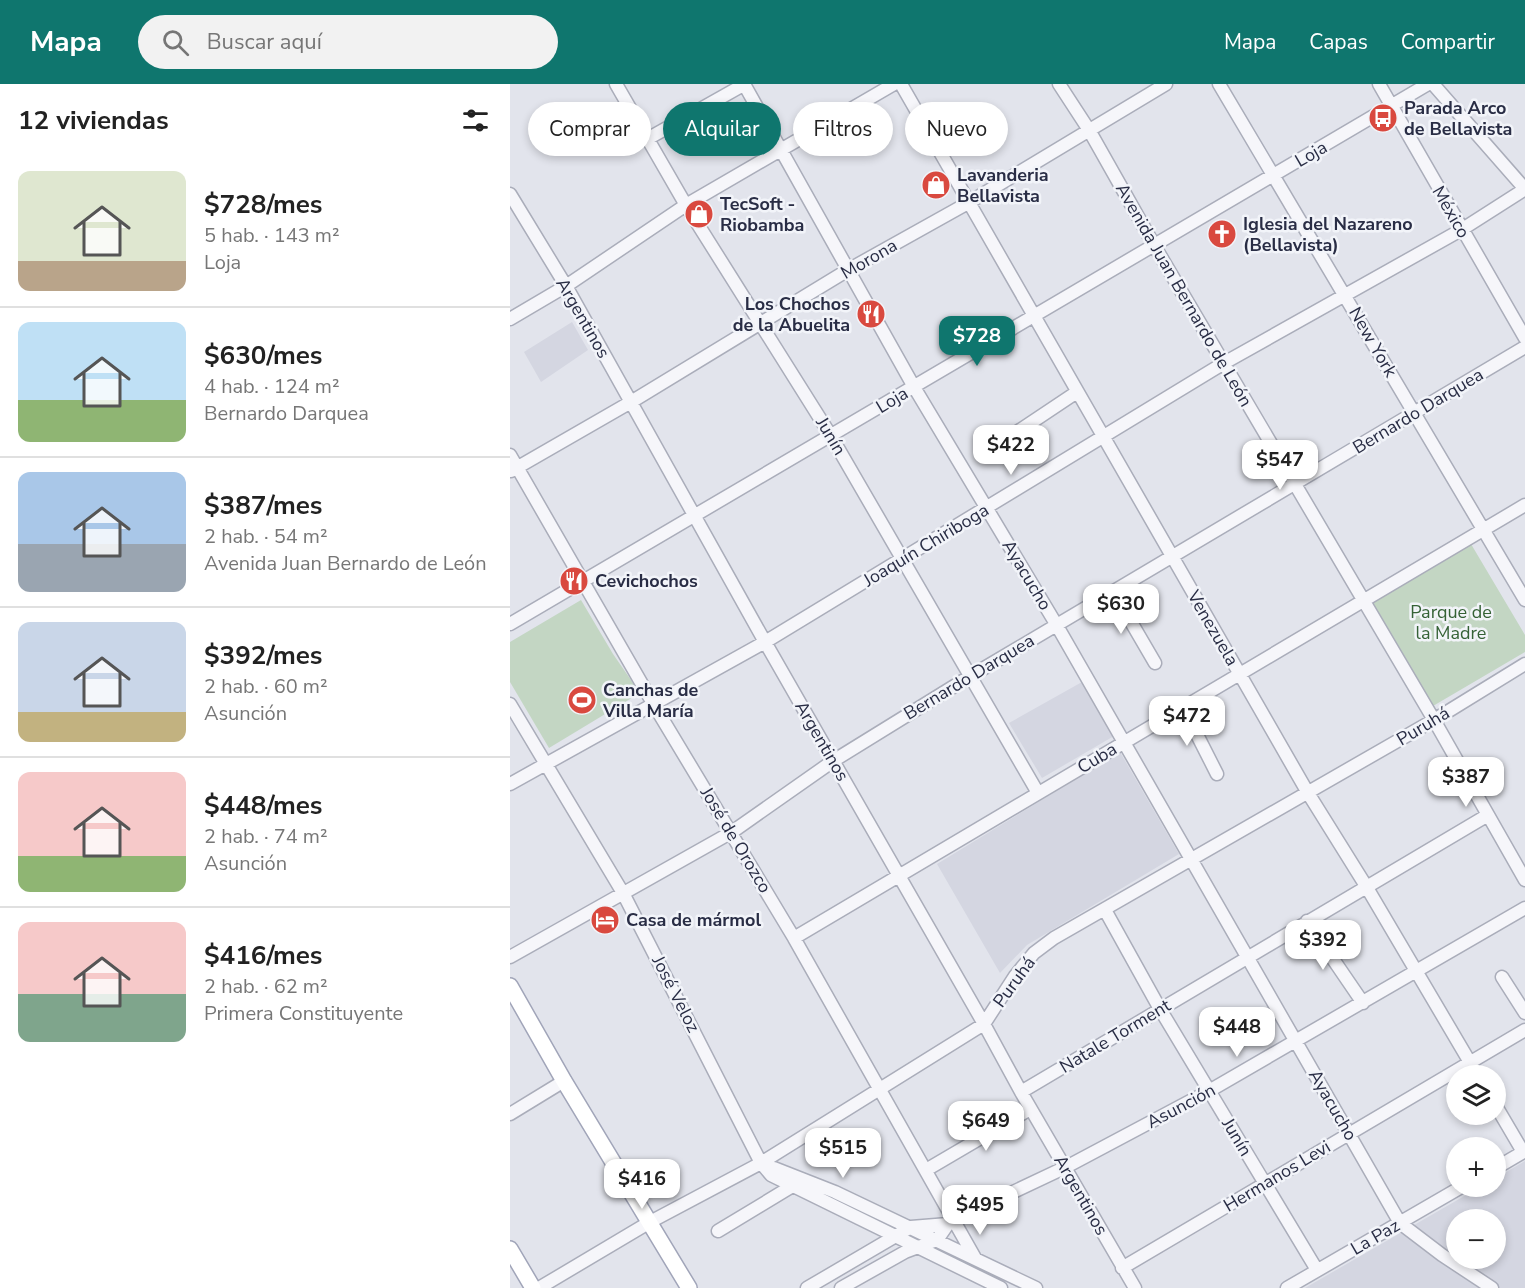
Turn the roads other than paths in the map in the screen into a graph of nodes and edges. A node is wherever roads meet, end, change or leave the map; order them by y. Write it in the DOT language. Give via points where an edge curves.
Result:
graph roads {
  1 [pos="616,84"];
  2 [pos="744,84"];
  3 [pos="894,84"];
  4 [pos="900,84"];
  5 [pos="1059,84"];
  6 [pos="1166,84"];
  7 [pos="1220,84"];
  8 [pos="1379,84"];
  9 [pos="1428,84"];
  10 [pos="1433,84"];
  11 [pos="627,102"];
  12 [pos="754,102"];
  13 [pos="1391,107"];
  14 [pos="1089,130"];
  15 [pos="651,137"];
  16 [pos="651,142"];
  17 [pos="781,150"];
  18 [pos="781,153"];
  19 [pos="771,156"];
  20 [pos="1275,175"];
  21 [pos="1525,189"];
  22 [pos="510,194"];
  23 [pos="968,203"];
  24 [pos="686,205"];
  25 [pos="1461,230"];
  26 [pos="1154,245"];
  27 [pos="848,270"];
  28 [pos="566,286"];
  29 [pos="1345,294"];
  30 [pos="1033,316"];
  31 [pos="510,318"];
  32 [pos="761,322"];
  33 [pos="1525,338"];
  34 [pos="1525,347"];
  35 [pos="1224,363"];
  36 [pos="914,387"];
  37 [pos="1077,392"];
  38 [pos="631,402"];
  39 [pos="1414,413"];
  40 [pos="831,436"];
  41 [pos="1103,437"];
  42 [pos="999,444"];
  43 [pos="510,455"];
  44 [pos="514,470"];
  45 [pos="1294,485"];
  46 [pos="1525,505"];
  47 [pos="987,508"];
  48 [pos="695,516"];
  49 [pos="1482,530"];
  50 [pos="1172,557"];
  51 [pos="902,560"];
  52 [pos="582,582"];
  53 [pos="1113,591"];
  54 [pos="1525,600"];
  55 [pos="1363,602"];
  56 [pos="510,624"];
  57 [pos="1056,624"];
  58 [pos="765,642"];
  59 [pos="1155,663"];
  60 [pos="1525,664"];
  61 [pos="1239,674"];
  62 [pos="969,677"];
  63 [pos="510,704"];
  64 [pos="654,705"];
  65 [pos="1183,707"];
  66 [pos="1434,720"];
  67 [pos="1124,742"];
  68 [pos="833,761"];
  69 [pos="545,763"];
  70 [pos="1217,774"];
  71 [pos="510,784"];
  72 [pos="1038,793"];
  73 [pos="1308,793"];
  74 [pos="1488,815"];
  75 [pos="732,832"];
  76 [pos="1193,860"];
  77 [pos="900,876"];
  78 [pos="1525,880"];
  79 [pos="1366,886"];
  80 [pos="623,893"];
  81 [pos="1525,908"];
  82 [pos="1105,910"];
  83 [pos="1307,921"];
  84 [pos="794,938"];
  85 [pos="510,957"];
  86 [pos="1248,957"];
  87 [pos="1416,972"];
  88 [pos="1502,977"];
  89 [pos="510,986"];
  90 [pos="1363,1003"];
  91 [pos="1160,1009"];
  92 [pos="1525,1013"];
  93 [pos="984,1024"];
  94 [pos="1525,1030"];
  95 [pos="1296,1042"];
  96 [pos="1470,1062"];
  97 [pos="1472,1065"];
  98 [pos="564,1081"];
  99 [pos="881,1089"];
  100 [pos="1209,1091"];
  101 [pos="1021,1092"];
  102 [pos="1030,1109"];
  103 [pos="510,1114"];
  104 [pos="1506,1122"];
  105 [pos="1349,1134"];
  106 [pos="1524,1151"];
  107 [pos="1506,1162"];
  108 [pos="762,1163"];
  109 [pos="1066,1167"];
  110 [pos="926,1170"];
  111 [pos="1265,1184"];
  112 [pos="794,1185"];
  113 [pos="1446,1196"];
  114 [pos="650,1222"];
  115 [pos="951,1222"];
  116 [pos="1400,1223"];
  117 [pos="911,1227"];
  118 [pos="718,1231"];
  119 [pos="895,1236"];
  120 [pos="937,1240"];
  121 [pos="917,1247"];
  122 [pos="510,1250"];
  123 [pos="975,1258"];
  124 [pos="1122,1268"];
  125 [pos="1317,1270"];
  126 [pos="533,1288"];
  127 [pos="539,1288"];
  128 [pos="689,1288"];
  129 [pos="807,1288"];
  130 [pos="841,1288"];
  131 [pos="1000,1288"];
  132 [pos="1036,1288"];
  133 [pos="1135,1288"];
  134 [pos="1287,1288"];
  135 [pos="1492,1288"];
  1 -- 11 [label="street, Junín"];
  2 -- 12 [label="street, Ayacucho"];
  2 -- 15 [label="street"];
  3 -- 17 [label="street"];
  4 -- 23 [label="street, Venezuela"];
  5 -- 14 [label="street, Avenida Juan Bernardo de León"];
  6 -- 14 [label="street, Morona"];
  7 -- 20 [label="street, New York"];
  8 -- 13 [label="street, México"];
  9 -- 13 [label="street, Loja"];
  10 -- 21 [label="street"];
  13 -- 20 [label="street, Loja"];
  13 -- 25 [label="street, México"];
  14 -- 23 [label="street, Morona"];
  14 -- 26 [label="street, Avenida Juan Bernardo de León"];
  16 -- 24 [label="street, Junín"];
  18 -- 27 [label="street, Ayacucho"];
  19 -- 24 [label="street"];
  20 -- 26 [label="street, Loja"];
  20 -- 29 [label="street, New York"];
  21 -- 25 [label="street, Joaquín Chiriboga"];
  22 -- 28 [label="street, Argentinos"];
  23 -- 27 [label="street, Morona"];
  23 -- 30 [label="street, Venezuela"];
  24 -- 28 [label="street"];
  24 -- 32 [label="street, Junín"];
  25 -- 29 [label="street, Joaquín Chiriboga"];
  25 -- 33 [label="street, México"];
  26 -- 30 [label="street, Loja"];
  26 -- 35 [label="street, Avenida Juan Bernardo de León"];
  27 -- 32 [label="street, Morona"];
  27 -- 36 [label="street, Ayacucho"];
  28 -- 31 [label="street"];
  28 -- 38 [label="street, Argentinos"];
  29 -- 35 [label="street, Joaquín Chiriboga"];
  29 -- 39 [label="street, New York"];
  30 -- 36 [label="street, Loja"];
  30 -- 37 [label="street, Venezuela"];
  32 -- 38 [label="street, Morona"];
  32 -- 40 [label="street, Junín"];
  34 -- 39 [label="street, Bernardo Darquea"];
  35 -- 41 [label="street, Joaquín Chiriboga"];
  35 -- 45 [label="street, Avenida Juan Bernardo de León"];
  36 -- 40 [label="street, Loja"];
  36 -- 47 [label="street, Ayacucho"];
  37 -- 41 [label="street, Venezuela"];
  37 -- 42 [label="street"];
  38 -- 44 [label="street, Morona"];
  38 -- 48 [label="street, Argentinos"];
  39 -- 45 [label="street, Bernardo Darquea"];
  39 -- 49 [label="street, New York"];
  40 -- 48 [label="street, Loja"];
  40 -- 51 [label="street, Junín"];
  41 -- 47 [label="street, Joaquín Chiriboga"];
  41 -- 50 [label="street, Venezuela"];
  43 -- 44 [label="street, José de Orozco"];
  44 -- 52 [label="street, José de Orozco"];
  45 -- 50 [label="street, Bernardo Darquea"];
  45 -- 55 [label="street, Avenida Juan Bernardo de León"];
  46 -- 49 [label="street, Cuba"];
  47 -- 51 [label="street, Joaquín Chiriboga"];
  47 -- 57 [label="street, Ayacucho"];
  48 -- 52 [label="street, Loja"];
  48 -- 58 [label="street, Argentinos"];
  49 -- 54 [label="street, New York"];
  49 -- 55 [label="street, Cuba"];
  50 -- 53 [label="street, Bernardo Darquea"];
  50 -- 61 [label="street, Venezuela"];
  51 -- 58 [label="street, Joaquín Chiriboga"];
  51 -- 62 [label="street, Junín"];
  52 -- 56 [label="street, Loja"];
  52 -- 64 [label="street, José de Orozco"];
  53 -- 57 [label="street, Bernardo Darquea"];
  53 -- 59 [label="street"];
  55 -- 61 [label="street, Cuba"];
  55 -- 66 [label="street, Avenida Juan Bernardo de León"];
  57 -- 62 [label="street, Bernardo Darquea"];
  57 -- 67 [label="street, Ayacucho"];
  58 -- 64 [label="street, Joaquín Chiriboga"];
  58 -- 68 [label="street, Argentinos"];
  60 -- 66 [label="street, Puruhá"];
  61 -- 65 [label="street, Cuba"];
  61 -- 73 [label="street, Venezuela"];
  62 -- 68 [label="street, Bernardo Darquea"];
  62 -- 72 [label="street, Junín"];
  63 -- 69 [label="street, José Veloz"];
  64 -- 69 [label="street, Joaquín Chiriboga"];
  64 -- 75 [label="street, José de Orozco"];
  65 -- 67 [label="street, Cuba"];
  65 -- 70 [label="street"];
  66 -- 73 [label="street, Puruhá"];
  66 -- 74 [label="street, Avenida Juan Bernardo de León"];
  67 -- 72 [label="street, Cuba"];
  67 -- 76 [label="street, Ayacucho"];
  68 -- 75 [label="street, Bernardo Darquea"];
  68 -- 77 [label="street, Argentinos"];
  69 -- 71 [label="street, Joaquín Chiriboga"];
  69 -- 80 [label="street, José Veloz"];
  72 -- 77 [label="street, Cuba"];
  73 -- 76 [label="street, Puruhá"];
  73 -- 79 [label="street, Venezuela"];
  74 -- 78 [label="street, Avenida Juan Bernardo de León"];
  74 -- 79 [label="street, Natale Torment"];
  75 -- 80 [label="street, Bernardo Darquea"];
  75 -- 84 [label="street, José de Orozco"];
  76 -- 82 [label="street, Puruhá"];
  76 -- 86 [label="street, Ayacucho"];
  77 -- 84 [label="street, Cuba"];
  77 -- 93 [label="street, Argentinos"];
  79 -- 83 [label="street, Natale Torment"];
  79 -- 87 [label="street, Venezuela"];
  80 -- 85 [label="street, Bernardo Darquea"];
  80 -- 108 [label="street, José Veloz"];
  81 -- 87 [label="street, Asunción"];
  82 -- 91 [label="street, Junín"];
  82 -- 93 [label="street, Puruhá" via="1034,953"];
  83 -- 86 [label="street, Natale Torment"];
  83 -- 90 [label="street"];
  84 -- 99 [label="street, José de Orozco"];
  86 -- 91 [label="street, Natale Torment"];
  86 -- 95 [label="street, Ayacucho"];
  87 -- 90 [label="street, Asunción"];
  87 -- 96 [label="street, Venezuela"];
  88 -- 92 [label="street"];
  89 -- 98 [label="main road"];
  90 -- 95 [label="street, Asunción"];
  91 -- 100 [label="street, Junín"];
  91 -- 101 [label="street, Natale Torment"];
  93 -- 99 [label="street, Puruhá"];
  93 -- 101 [label="street, Argentinos"];
  94 -- 96 [label="street, Hermanos Levi"];
  95 -- 100 [label="street, Asunción"];
  95 -- 105 [label="street, Ayacucho"];
  96 -- 97 [label="street, Venezuela"];
  96 -- 105 [label="street, Hermanos Levi"];
  98 -- 103 [label="street"];
  98 -- 114 [label="main road"];
  99 -- 108 [label="street, Puruhá"];
  99 -- 110 [label="street, José de Orozco"];
  100 -- 109 [label="street, Asunción"];
  100 -- 111 [label="street, Junín"];
  101 -- 102 [label="street, Argentinos"];
  102 -- 109 [label="street, Argentinos"];
  102 -- 110 [label="street"];
  104 -- 106 [label="street"];
  105 -- 111 [label="street, Hermanos Levi"];
  105 -- 116 [label="street, Ayacucho"];
  106 -- 107 [label="street"];
  108 -- 112 [label="street" via="771,1175"];
  108 -- 114 [label="street, Puruhá"];
  108 -- 117 [label="street"];
  109 -- 115 [label="street, Asunción"];
  109 -- 124 [label="street, Argentinos"];
  110 -- 115 [label="street, José de Orozco"];
  111 -- 124 [label="street, Hermanos Levi"];
  111 -- 125 [label="street, Junín"];
  112 -- 118 [label="street"];
  112 -- 119 [label="street"];
  113 -- 116 [label="street, La Paz"];
  114 -- 127 [label="street, Puruhá"];
  114 -- 128 [label="main road"];
  115 -- 117 [label="street, Asunción"];
  115 -- 120 [label="street"];
  115 -- 123 [label="street, José de Orozco"];
  116 -- 125 [label="street, La Paz"];
  116 -- 135 [label="street"];
  117 -- 119 [label="street"];
  117 -- 120 [label="street"];
  119 -- 121 [label="street"];
  119 -- 129 [label="street"];
  120 -- 121 [label="street"];
  120 -- 123 [label="street"];
  121 -- 130 [label="street"];
  121 -- 131 [label="street"];
  122 -- 126 [label="main road"];
  123 -- 132 [label="street"];
  124 -- 133 [label="street, Argentinos"];
  125 -- 134 [label="street, La Paz"];
}
